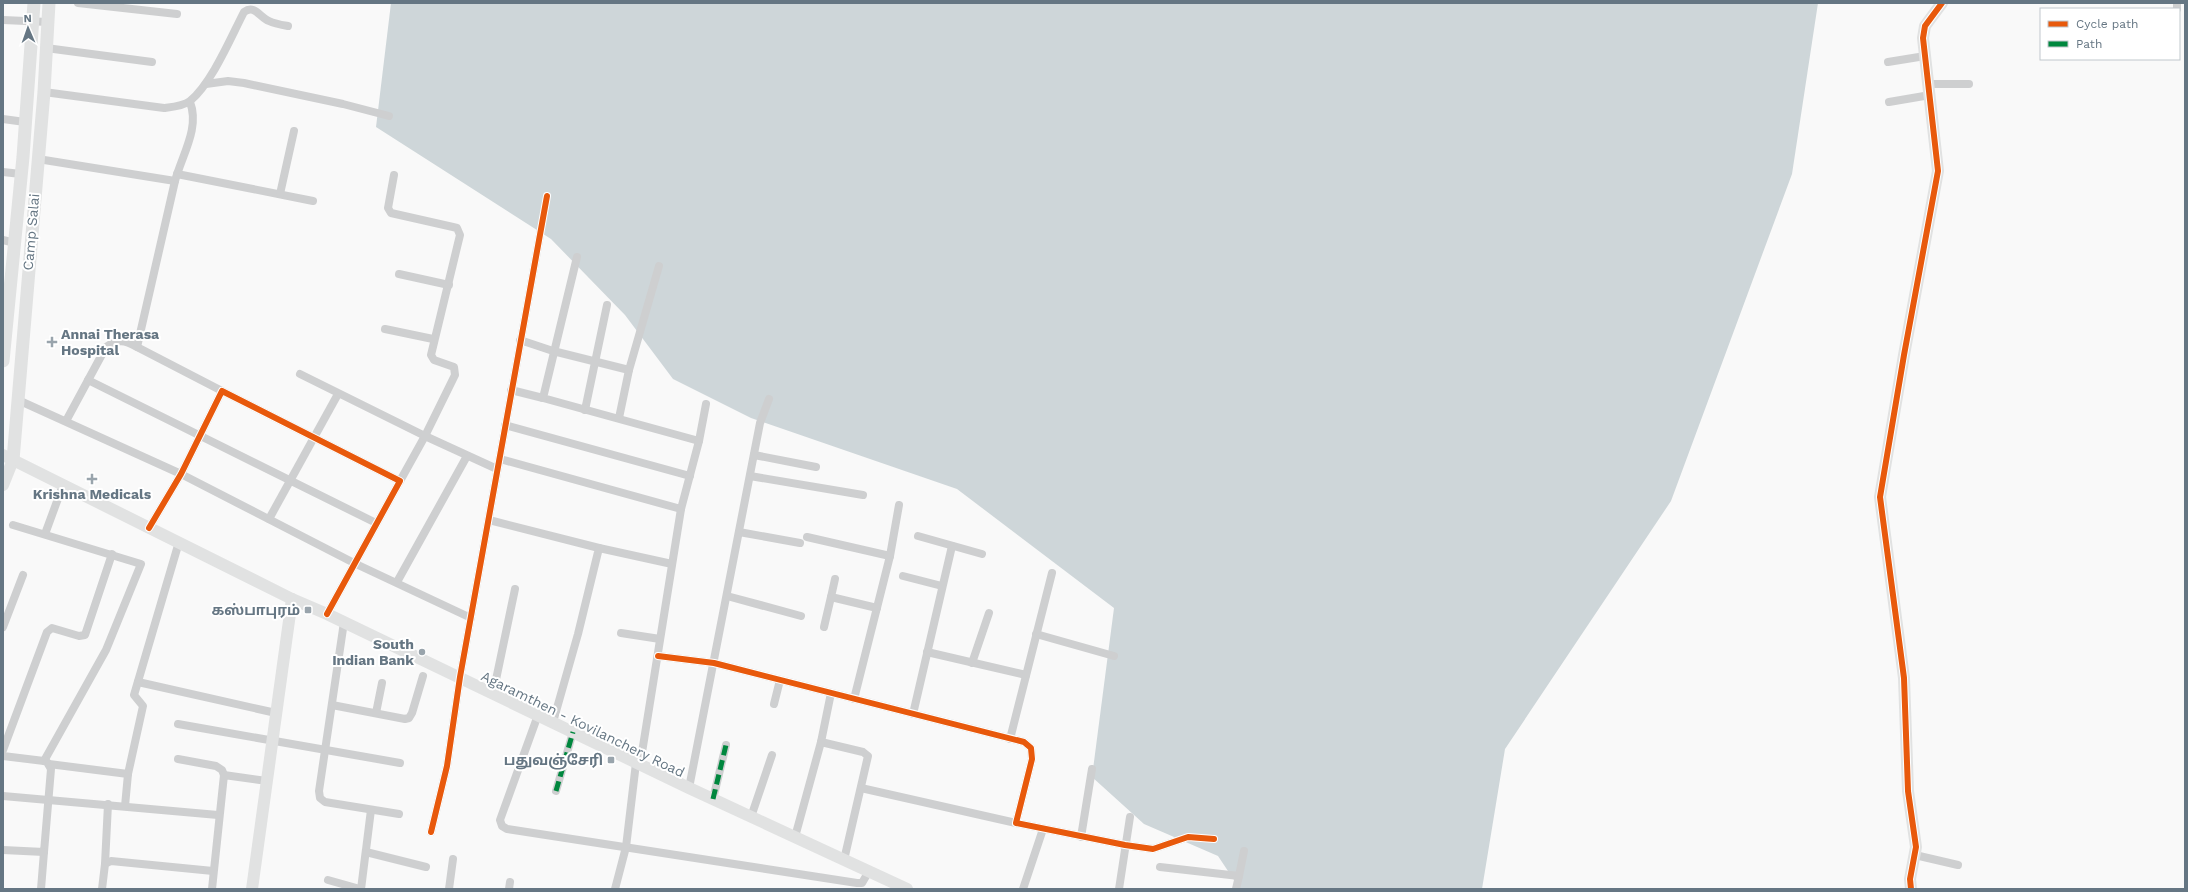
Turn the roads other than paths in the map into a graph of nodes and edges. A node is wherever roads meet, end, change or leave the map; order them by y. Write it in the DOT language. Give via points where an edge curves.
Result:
graph roads {
  1 [pos="34,3"];
  2 [pos="49,3"];
  3 [pos="78,3"];
  4 [pos="1942,3"];
  5 [pos="177,14"];
  6 [pos="3,20"];
  7 [pos="32,21"];
  8 [pos="48,22"];
  9 [pos="288,26"];
  10 [pos="46,48"];
  11 [pos="1925,56"];
  12 [pos="152,62"];
  13 [pos="1888,62"];
  14 [pos="206,84"];
  15 [pos="1969,84"];
  16 [pos="1930,90"];
  17 [pos="44,92"];
  18 [pos="190,102"];
  19 [pos="1889,102"];
  20 [pos="389,116"];
  21 [pos="3,119"];
  22 [pos="25,122"];
  23 [pos="294,131"];
  24 [pos="38,160"];
  25 [pos="3,172"];
  26 [pos="21,174"];
  27 [pos="394,175"];
  28 [pos="176,177"];
  29 [pos="280,194"];
  30 [pos="546,196"];
  31 [pos="313,201"];
  32 [pos="9,242"];
  33 [pos="577,257"];
  34 [pos="659,266"];
  35 [pos="7,269"];
  36 [pos="399,274"];
  37 [pos="449,285"];
  38 [pos="607,306"];
  39 [pos="385,329"];
  40 [pos="433,339"];
  41 [pos="520,340"];
  42 [pos="137,347"];
  43 [pos="553,351"];
  44 [pos="3,361"];
  45 [pos="595,362"];
  46 [pos="629,370"];
  47 [pos="300,374"];
  48 [pos="88,380"];
  49 [pos="511,390"];
  50 [pos="222,391"];
  51 [pos="338,394"];
  52 [pos="543,398"];
  53 [pos="769,399"];
  54 [pos="18,400"];
  55 [pos="706,404"];
  56 [pos="585,410"];
  57 [pos="619,418"];
  58 [pos="66,421"];
  59 [pos="506,425"];
  60 [pos="201,434"];
  61 [pos="426,436"];
  62 [pos="314,437"];
  63 [pos="699,441"];
  64 [pos="754,455"];
  65 [pos="466,456"];
  66 [pos="8,458"];
  67 [pos="500,459"];
  68 [pos="816,467"];
  69 [pos="497,469"];
  70 [pos="181,474"];
  71 [pos="690,476"];
  72 [pos="750,476"];
  73 [pos="291,480"];
  74 [pos="400,481"];
  75 [pos="3,485"];
  76 [pos="63,485"];
  77 [pos="863,495"];
  78 [pos="899,505"];
  79 [pos="681,509"];
  80 [pos="269,519"];
  81 [pos="489,520"];
  82 [pos="376,523"];
  83 [pos="13,525"];
  84 [pos="149,528"];
  85 [pos="739,532"];
  86 [pos="45,534"];
  87 [pos="918,536"];
  88 [pos="806,537"];
  89 [pos="179,542"];
  90 [pos="800,543"];
  91 [pos="952,546"];
  92 [pos="598,548"];
  93 [pos="112,554"];
  94 [pos="982,554"];
  95 [pos="890,556"];
  96 [pos="356,564"];
  97 [pos="672,564"];
  98 [pos="1052,573"];
  99 [pos="23,575"];
  100 [pos="903,576"];
  101 [pos="835,579"];
  102 [pos="397,582"];
  103 [pos="942,586"];
  104 [pos="515,589"];
  105 [pos="727,596"];
  106 [pos="831,597"];
  107 [pos="292,599"];
  108 [pos="877,608"];
  109 [pos="989,613"];
  110 [pos="327,614"];
  111 [pos="801,616"];
  112 [pos="471,618"];
  113 [pos="344,622"];
  114 [pos="3,627"];
  115 [pos="824,627"];
  116 [pos="621,633"];
  117 [pos="1036,634"];
  118 [pos="660,640"];
  119 [pos="927,652"];
  120 [pos="658,656"];
  121 [pos="1114,656"];
  122 [pos="714,663"];
  123 [pos="972,663"];
  124 [pos="423,676"];
  125 [pos="1026,676"];
  126 [pos="460,678"];
  127 [pos="780,680"];
  128 [pos="138,682"];
  129 [pos="382,683"];
  130 [pos="831,693"];
  131 [pos="493,694"];
  132 [pos="854,699"];
  133 [pos="332,704"];
  134 [pos="774,704"];
  135 [pos="276,713"];
  136 [pos="376,714"];
  137 [pos="913,714"];
  138 [pos="538,715"];
  139 [pos="553,722"];
  140 [pos="178,724"];
  141 [pos="572,732"];
  142 [pos="1010,739"];
  143 [pos="273,741"];
  144 [pos="821,742"];
  145 [pos="726,745"];
  146 [pos="3,750"];
  147 [pos="325,751"];
  148 [pos="772,755"];
  149 [pos="3,756"];
  150 [pos="178,759"];
  151 [pos="46,762"];
  152 [pos="400,763"];
  153 [pos="638,764"];
  154 [pos="1092,769"];
  155 [pos="128,774"];
  156 [pos="224,775"];
  157 [pos="267,781"];
  158 [pos="689,788"];
  159 [pos="861,788"];
  160 [pos="556,791"];
  161 [pos="3,796"];
  162 [pos="48,798"];
  163 [pos="713,799"];
  164 [pos="108,804"];
  165 [pos="125,806"];
  166 [pos="371,810"];
  167 [pos="399,814"];
  168 [pos="218,815"];
  169 [pos="751,817"];
  170 [pos="1130,818"];
  171 [pos="1016,823"];
  172 [pos="1043,829"];
  173 [pos="431,832"];
  174 [pos="1081,836"];
  175 [pos="795,837"];
  176 [pos="1214,839"];
  177 [pos="1125,845"];
  178 [pos="626,848"];
  179 [pos="3,850"];
  180 [pos="1244,851"];
  181 [pos="44,852"];
  182 [pos="366,852"];
  183 [pos="1915,855"];
  184 [pos="453,859"];
  185 [pos="844,860"];
  186 [pos="104,864"];
  187 [pos="1958,865"];
  188 [pos="426,867"];
  189 [pos="1160,867"];
  190 [pos="213,871"];
  191 [pos="869,872"];
  192 [pos="1239,876"];
  193 [pos="328,880"];
  194 [pos="862,886"];
  195 [pos="41,889"];
  196 [pos="102,889"];
  197 [pos="212,889"];
  198 [pos="252,889"];
  199 [pos="360,889"];
  200 [pos="449,889"];
  201 [pos="615,889"];
  202 [pos="907,889"];
  203 [pos="1023,889"];
  204 [pos="1119,889"];
  205 [pos="1236,889"];
  206 [pos="1911,889"];
  1 -- 7 [label="main road, Camp Salai"];
  2 -- 8 [label="main road, Camp Salai"];
  3 -- 5 [label="street"];
  4 -- 11 [label="street" via="1925,26"];
  6 -- 7 [label="street"];
  7 -- 8 [label="street"];
  7 -- 22 [label="main road, Camp Salai"];
  8 -- 10 [label="main road, Camp Salai"];
  9 -- 14 [label="street" via="268,21 255,10 244,12"];
  10 -- 12 [label="street"];
  10 -- 17 [label="main road, Camp Salai"];
  11 -- 13 [label="street"];
  11 -- 16 [label="street"];
  14 -- 18 [label="street"];
  14 -- 20 [label="street" via="228,81 244,83"];
  15 -- 16 [label="street"];
  16 -- 19 [label="street"];
  16 -- 183 [label="street" via="1938,171 1880,497 1902,659 1908,791 1916,838"];
  17 -- 18 [label="street" via="164,108"];
  17 -- 24 [label="main road, Camp Salai"];
  18 -- 28 [label="street" via="194,123"];
  21 -- 22 [label="street"];
  22 -- 26 [label="main road, Camp Salai"];
  23 -- 29 [label="street"];
  24 -- 28 [label="street"];
  24 -- 54 [label="main road, Camp Salai"];
  25 -- 26 [label="street"];
  26 -- 32 [label="main road, Camp Salai"];
  27 -- 37 [label="street" via="388,208 391,213 453,227 459,231"];
  28 -- 29 [label="street"];
  28 -- 42 [label="street"];
  29 -- 31 [label="street"];
  30 -- 41 [label="street"];
  32 -- 35 [label="main road, Camp Salai"];
  33 -- 43 [label="street"];
  34 -- 46 [label="street"];
  35 -- 44 [label="main road, Camp Salai"];
  36 -- 37 [label="street"];
  37 -- 40 [label="street"];
  38 -- 45 [label="street"];
  39 -- 40 [label="street"];
  40 -- 61 [label="street" via="431,355 434,360 451,365 455,370"];
  41 -- 43 [label="street"];
  41 -- 49 [label="street"];
  42 -- 48 [label="street" via="127,341 116,340 106,347"];
  42 -- 50 [label="street"];
  43 -- 45 [label="street"];
  43 -- 52 [label="street"];
  45 -- 46 [label="street"];
  45 -- 56 [label="street"];
  46 -- 57 [label="street"];
  47 -- 51 [label="street"];
  48 -- 58 [label="street"];
  48 -- 60 [label="street"];
  49 -- 52 [label="street"];
  49 -- 59 [label="street"];
  50 -- 60 [label="street"];
  50 -- 62 [label="street"];
  51 -- 61 [label="street"];
  51 -- 62 [label="street"];
  52 -- 56 [label="street"];
  53 -- 64 [label="street" via="760,423"];
  54 -- 58 [label="street"];
  54 -- 66 [label="main road, Camp Salai"];
  55 -- 63 [label="street"];
  56 -- 57 [label="street"];
  57 -- 63 [label="street"];
  58 -- 70 [label="street"];
  59 -- 67 [label="street"];
  59 -- 71 [label="street"];
  60 -- 70 [label="street"];
  60 -- 73 [label="street"];
  61 -- 65 [label="street"];
  61 -- 74 [label="street"];
  62 -- 73 [label="street"];
  62 -- 74 [label="street"];
  63 -- 71 [label="street"];
  64 -- 68 [label="street"];
  64 -- 72 [label="street"];
  65 -- 69 [label="street"];
  65 -- 102 [label="street"];
  66 -- 75 [label="street"];
  66 -- 76 [label="street, Agaramthen - Kovilanchery Road"];
  67 -- 69 [label="street"];
  67 -- 79 [label="street"];
  69 -- 81 [label="street"];
  70 -- 80 [label="street"];
  70 -- 84 [label="street"];
  71 -- 79 [label="street"];
  72 -- 77 [label="street"];
  72 -- 85 [label="street"];
  73 -- 80 [label="street"];
  73 -- 82 [label="street"];
  74 -- 82 [label="street"];
  76 -- 84 [label="street, Agaramthen - Kovilanchery Road"];
  76 -- 86 [label="street"];
  78 -- 95 [label="street"];
  79 -- 97 [label="street"];
  80 -- 96 [label="street"];
  81 -- 92 [label="street"];
  81 -- 112 [label="street"];
  82 -- 96 [label="street"];
  83 -- 86 [label="street"];
  84 -- 89 [label="street, Agaramthen - Kovilanchery Road"];
  85 -- 90 [label="street"];
  85 -- 105 [label="street"];
  86 -- 93 [label="street"];
  87 -- 91 [label="street"];
  88 -- 95 [label="street"];
  89 -- 107 [label="street, Agaramthen - Kovilanchery Road"];
  89 -- 128 [label="street"];
  91 -- 94 [label="street"];
  91 -- 103 [label="street"];
  92 -- 97 [label="street"];
  92 -- 139 [label="street" via="578,634"];
  93 -- 146 [label="street" via="84,635 79,636 52,628 47,632"];
  93 -- 151 [label="street" via="139,562 140,567 106,650"];
  95 -- 108 [label="street"];
  96 -- 102 [label="street"];
  96 -- 110 [label="street"];
  97 -- 118 [label="street"];
  98 -- 117 [label="street"];
  99 -- 114 [label="street"];
  100 -- 103 [label="street"];
  101 -- 106 [label="street"];
  102 -- 112 [label="street"];
  103 -- 119 [label="street"];
  104 -- 131 [label="street"];
  105 -- 111 [label="street"];
  105 -- 122 [label="street"];
  106 -- 108 [label="street"];
  106 -- 115 [label="street"];
  107 -- 110 [label="street, Agaramthen - Kovilanchery Road"];
  107 -- 135 [label="street"];
  108 -- 132 [label="street"];
  109 -- 123 [label="street"];
  110 -- 113 [label="street, Agaramthen - Kovilanchery Road"];
  112 -- 126 [label="street"];
  113 -- 126 [label="street, Agaramthen - Kovilanchery Road"];
  113 -- 133 [label="street"];
  116 -- 118 [label="street"];
  117 -- 121 [label="street"];
  117 -- 125 [label="street"];
  118 -- 120 [label="street"];
  119 -- 123 [label="street"];
  119 -- 137 [label="street"];
  120 -- 122 [label="street"];
  120 -- 153 [label="street"];
  122 -- 127 [label="street"];
  122 -- 158 [label="street"];
  123 -- 125 [label="street"];
  124 -- 136 [label="street" via="409,718"];
  125 -- 142 [label="street"];
  126 -- 131 [label="street, Agaramthen - Kovilanchery Road"];
  126 -- 173 [label="street" via="447,766"];
  127 -- 130 [label="street"];
  127 -- 134 [label="street"];
  128 -- 135 [label="street"];
  128 -- 155 [label="street" via="134,697 143,706"];
  129 -- 136 [label="street"];
  130 -- 132 [label="street"];
  130 -- 144 [label="street"];
  131 -- 138 [label="street, Agaramthen - Kovilanchery Road"];
  132 -- 137 [label="street"];
  133 -- 136 [label="street"];
  133 -- 147 [label="street"];
  135 -- 143 [label="street"];
  137 -- 142 [label="street"];
  138 -- 139 [label="street, Agaramthen - Kovilanchery Road"];
  138 -- 178 [label="street" via="500,820 502,826 507,829"];
  139 -- 141 [label="street, Agaramthen - Kovilanchery Road"];
  140 -- 143 [label="street"];
  141 -- 153 [label="street, Agaramthen - Kovilanchery Road"];
  141 -- 160 [label="street"];
  142 -- 171 [label="street" via="1024,742 1031,748 1032,759"];
  143 -- 147 [label="street"];
  143 -- 157 [label="street"];
  144 -- 159 [label="street" via="866,753 868,761"];
  144 -- 175 [label="street"];
  145 -- 163 [label="street"];
  147 -- 152 [label="street"];
  147 -- 166 [label="street" via="320,798 325,802"];
  148 -- 169 [label="street"];
  149 -- 151 [label="street"];
  150 -- 156 [label="street" via="216,766"];
  151 -- 155 [label="street"];
  151 -- 162 [label="street" via="52,769"];
  153 -- 158 [label="street, Agaramthen - Kovilanchery Road"];
  153 -- 178 [label="street"];
  154 -- 174 [label="street"];
  155 -- 165 [label="street"];
  156 -- 157 [label="street"];
  156 -- 168 [label="street"];
  157 -- 198 [label="street"];
  158 -- 163 [label="street, Agaramthen - Kovilanchery Road"];
  159 -- 171 [label="street"];
  159 -- 185 [label="street"];
  161 -- 162 [label="street"];
  162 -- 164 [label="street"];
  162 -- 181 [label="street"];
  163 -- 169 [label="street, Agaramthen - Kovilanchery Road"];
  164 -- 165 [label="street"];
  164 -- 186 [label="street"];
  165 -- 168 [label="street"];
  166 -- 167 [label="street"];
  166 -- 182 [label="street"];
  168 -- 190 [label="street"];
  169 -- 175 [label="street, Agaramthen - Kovilanchery Road"];
  170 -- 177 [label="street"];
  171 -- 172 [label="street"];
  172 -- 174 [label="street"];
  172 -- 203 [label="street"];
  174 -- 177 [label="street"];
  175 -- 185 [label="street, Agaramthen - Kovilanchery Road"];
  176 -- 177 [label="street" via="1188,837 1153,849"];
  177 -- 204 [label="street"];
  178 -- 194 [label="street"];
  178 -- 201 [label="street"];
  179 -- 181 [label="street"];
  180 -- 192 [label="street"];
  181 -- 195 [label="street"];
  182 -- 188 [label="street"];
  182 -- 199 [label="street"];
  183 -- 187 [label="street"];
  183 -- 206 [label="street" via="1910,880"];
  184 -- 200 [label="street"];
  185 -- 191 [label="street, Agaramthen - Kovilanchery Road"];
  186 -- 190 [label="street" via="111,861"];
  186 -- 196 [label="street"];
  189 -- 192 [label="street"];
  190 -- 197 [label="street"];
  191 -- 194 [label="street"];
  191 -- 202 [label="street, Agaramthen - Kovilanchery Road"];
  192 -- 205 [label="street"];
  193 -- 199 [label="street"];
}
